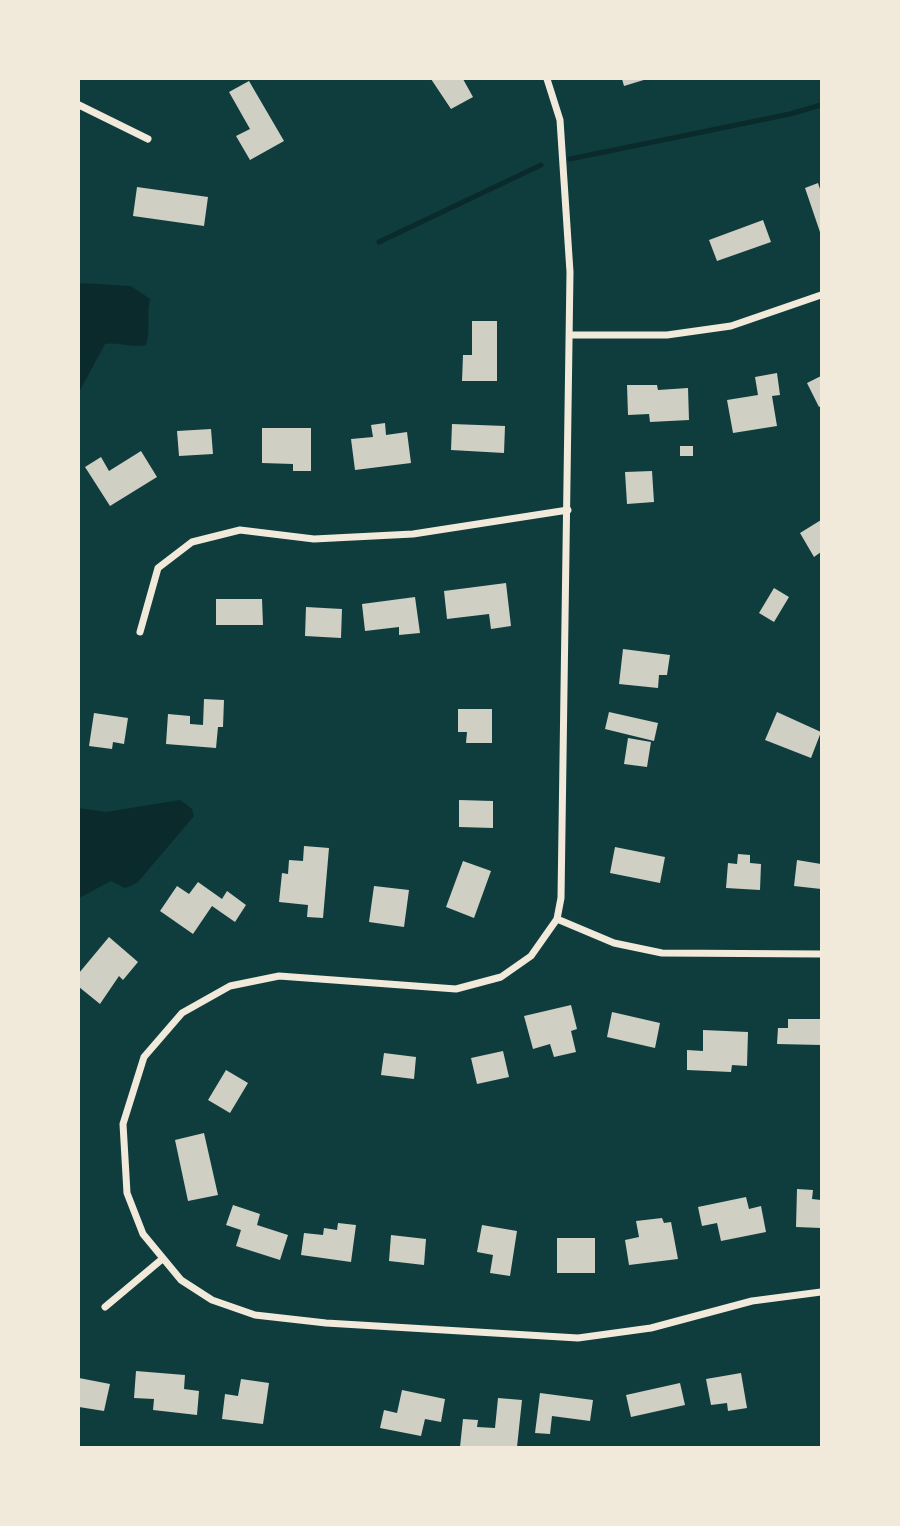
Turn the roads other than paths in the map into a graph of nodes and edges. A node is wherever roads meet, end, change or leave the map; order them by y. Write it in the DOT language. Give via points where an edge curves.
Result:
graph roads {
  1 [pos="547,79"];
  2 [pos="79,105"];
  3 [pos="148,139"];
  4 [pos="821,295"];
  5 [pos="569,335"];
  6 [pos="568,510"];
  7 [pos="140,632"];
  8 [pos="558,919"];
  9 [pos="821,954"];
  10 [pos="162,1260"];
  11 [pos="821,1292"];
  12 [pos="105,1307"];
  1 -- 5 [label="street" via="560,120 570,272"];
  2 -- 3 [label="street"];
  4 -- 5 [label="street" via="731,326 667,335"];
  5 -- 6 [label="street"];
  6 -- 7 [label="street" via="413,534 314,539 240,530 192,542 158,568"];
  6 -- 8 [label="street"];
  8 -- 9 [label="street" via="614,943 662,953"];
  8 -- 10 [label="street" via="531,956 501,977 456,989 279,976 230,986 182,1013 144,1057 123,1124 127,1193 143,1234"];
  10 -- 11 [label="street" via="181,1280 212,1300 255,1315 578,1338 651,1328 751,1301"];
  10 -- 12 [label="street"];
}
